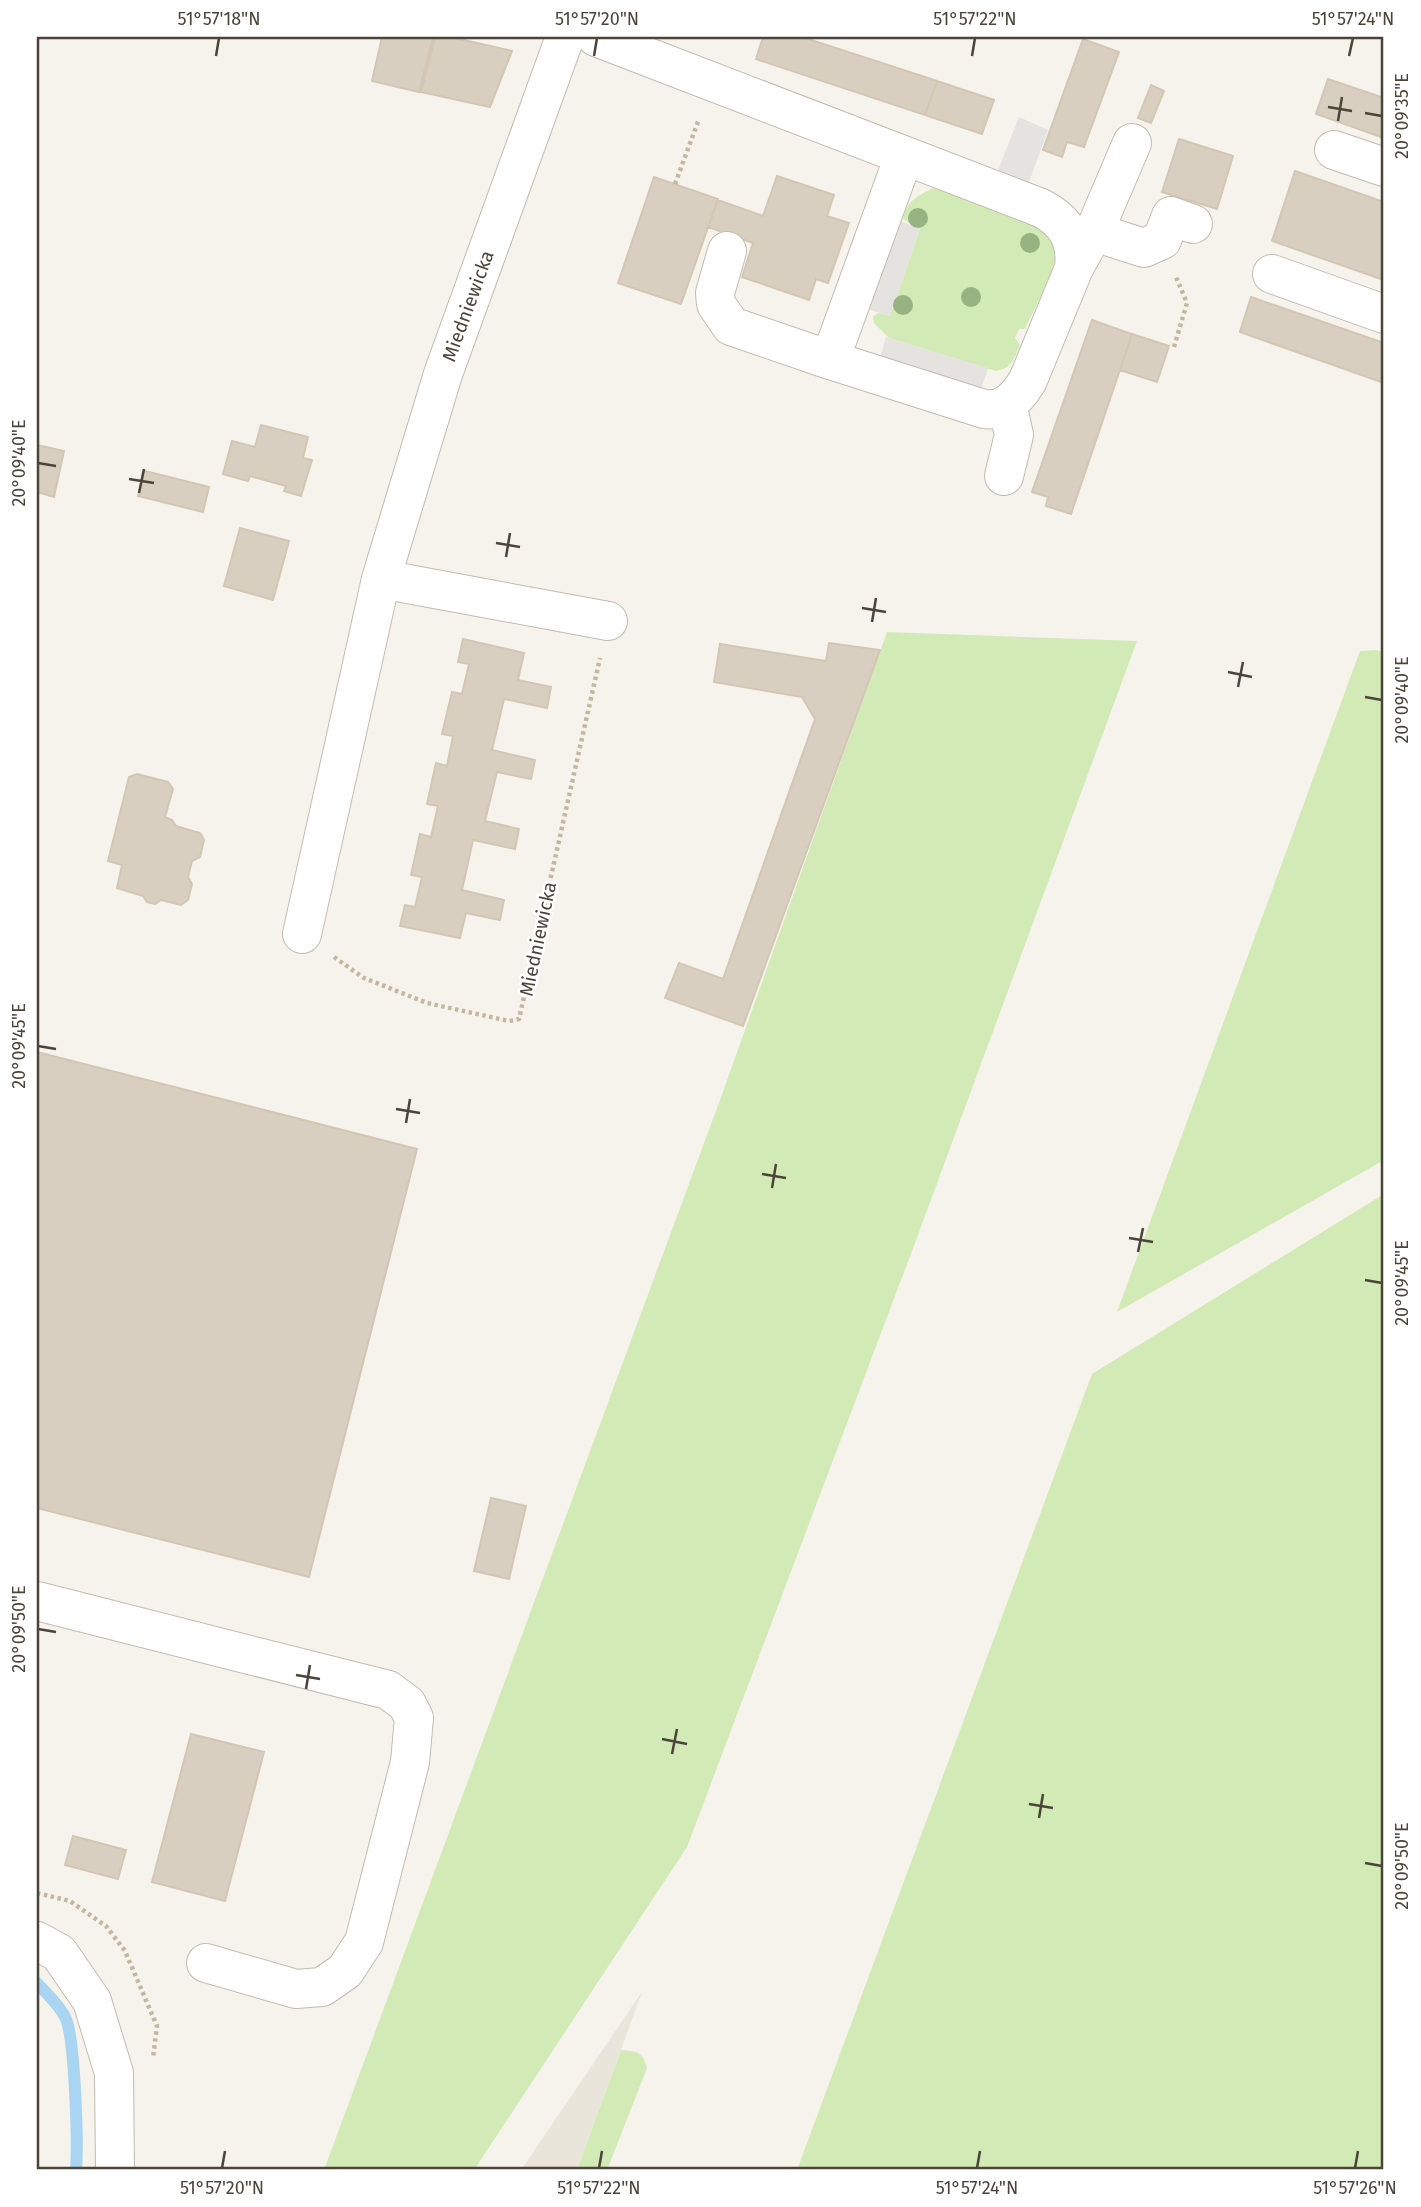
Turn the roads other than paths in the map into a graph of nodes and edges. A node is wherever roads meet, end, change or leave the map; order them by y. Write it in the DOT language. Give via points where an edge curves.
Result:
graph roads {
  1 [pos="565,37"];
  2 [pos="596,37"];
  3 [pos="1132,143"];
  4 [pos="1334,149"];
  5 [pos="904,156"];
  6 [pos="1384,167"];
  7 [pos="1094,232"];
  8 [pos="1177,232"];
  9 [pos="727,251"];
  10 [pos="1074,268"];
  11 [pos="1272,274"];
  12 [pos="1384,314"];
  13 [pos="830,360"];
  14 [pos="1007,404"];
  15 [pos="1004,476"];
  16 [pos="380,579"];
  17 [pos="608,621"];
  18 [pos="302,934"];
  19 [pos="37,1601"];
  20 [pos="37,1941"];
  21 [pos="206,1963"];
  22 [pos="115,2170"];
  1 -- 16 [label="street, Miedniewicka" via="443,374"];
  2 -- 5 [label="street"];
  3 -- 7 [label="street"];
  4 -- 6 [label="street"];
  5 -- 10 [label="street" via="1049,212 1068,230"];
  5 -- 13 [label="street"];
  7 -- 8 [label="street" via="1148,247"];
  7 -- 10 [label="street"];
  9 -- 13 [label="street" via="715,293 716,304 731,326"];
  10 -- 14 [label="street" via="1028,380"];
  11 -- 12 [label="street"];
  13 -- 14 [label="street" via="984,409"];
  14 -- 15 [label="street" via="1014,435"];
  16 -- 17 [label="street"];
  16 -- 18 [label="street, Miedniewicka"];
  19 -- 21 [label="street" via="388,1690 407,1703 414,1718 410,1762 364,1942 345,1971 322,1987 296,1989"];
  20 -- 22 [label="street" via="59,1953 92,2001 114,2073"];
}
